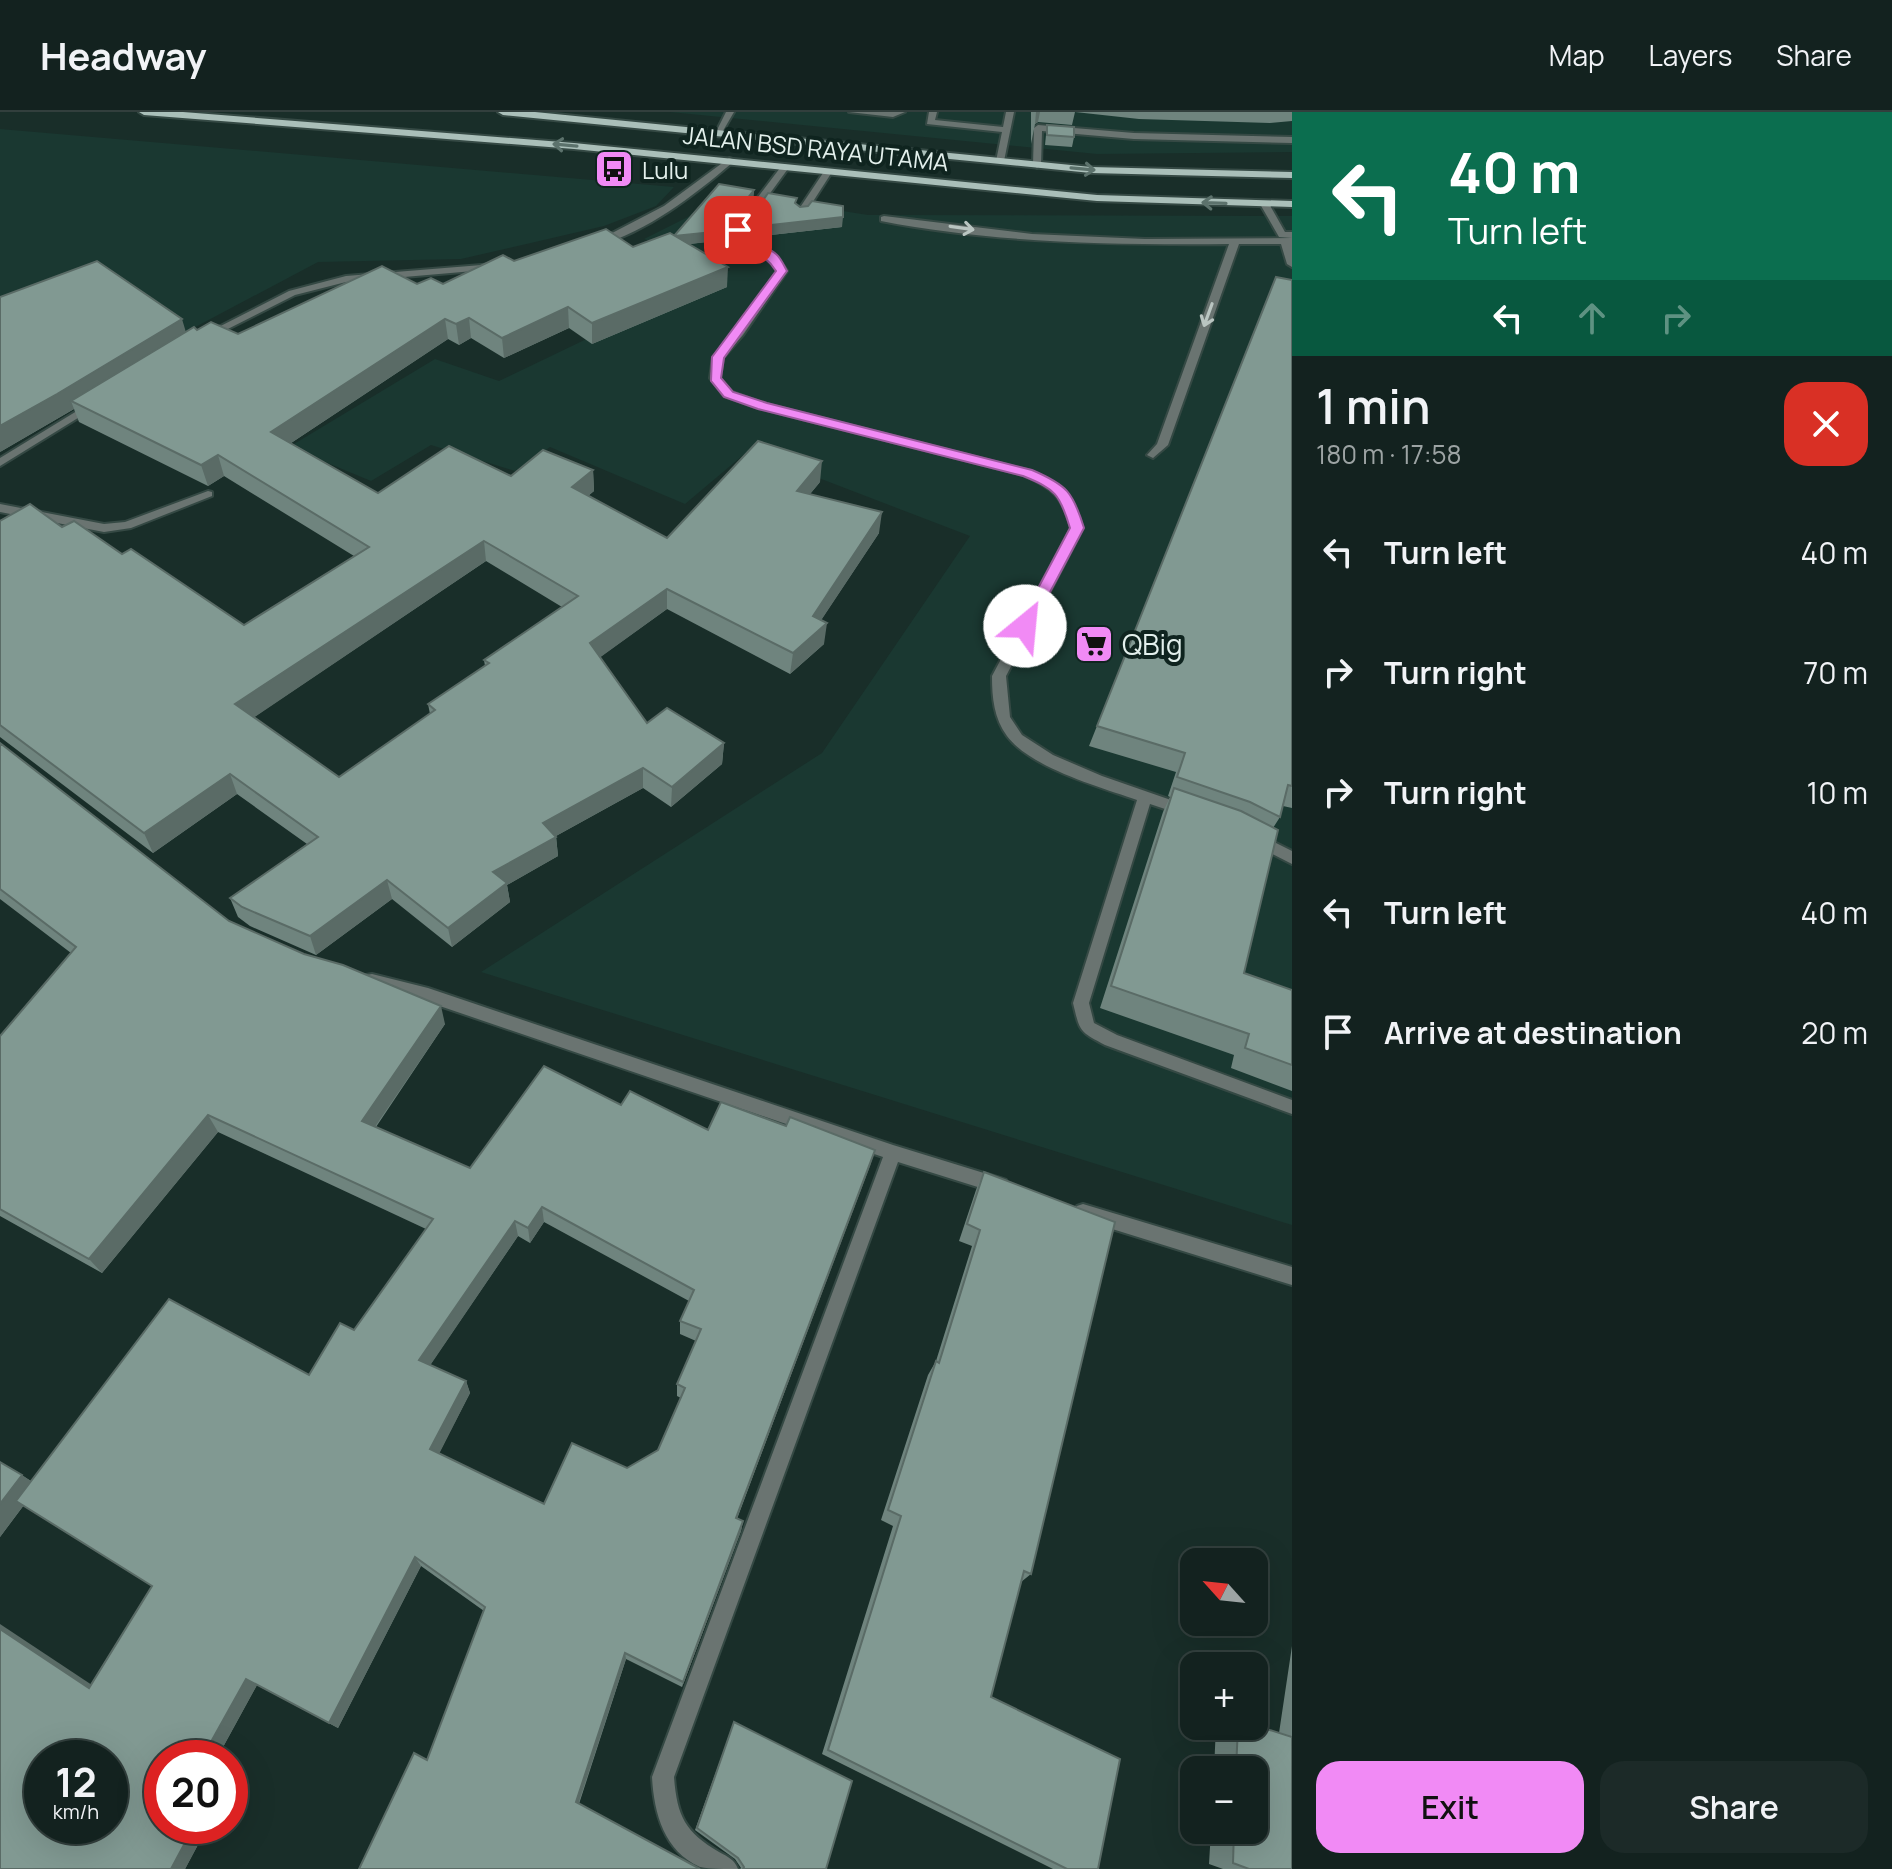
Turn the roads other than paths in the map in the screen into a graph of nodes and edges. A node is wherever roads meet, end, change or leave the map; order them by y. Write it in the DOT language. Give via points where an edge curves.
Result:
graph roads {
  1 [pos="144,112"];
  2 [pos="503,112"];
  3 [pos="730,112"];
  4 [pos="853,112"];
  5 [pos="901,112"];
  6 [pos="933,112"];
  7 [pos="1010,112"];
  8 [pos="1007,130"];
  9 [pos="717,134"];
  10 [pos="1292,140"];
  11 [pos="729,161"];
  12 [pos="1000,161"];
  13 [pos="1037,165"];
  14 [pos="786,166"];
  15 [pos="828,172"];
  16 [pos="1292,175"];
  17 [pos="1265,204"];
  18 [pos="1292,204"];
  19 [pos="802,212"];
  20 [pos="884,219"];
  21 [pos="1290,239"];
  22 [pos="1235,242"];
  23 [pos="587,248"];
  24 [pos="1292,264"];
  25 [pos="506,266"];
  26 [pos="192,345"];
  27 [pos="102,400"];
  28 [pos="1153,455"];
  29 [pos="0,463"];
  30 [pos="208,494"];
  31 [pos="0,508"];
  32 [pos="1145,797"];
  33 [pos="1204,817"];
  34 [pos="1245,834"];
  35 [pos="1292,858"];
  36 [pos="359,976"];
  37 [pos="1292,1107"];
  38 [pos="893,1153"];
  39 [pos="1011,1189"];
  40 [pos="1070,1208"];
  41 [pos="1292,1276"];
  42 [pos="726,1869"];
  11 -- 1 [label="main road, JALAN BSD RAYA UTAMA, one-way"];
  2 -- 9 [label="main road, JALAN BSD RAYA UTAMA"];
  3 -- 9 [label="street"];
  4 -- 5 [label="street"];
  6 -- 8 [label="street" via="930,122"];
  7 -- 8 [label="street"];
  8 -- 12 [label="street"];
  9 -- 12 [label="main road, JALAN BSD RAYA UTAMA"];
  10 -- 13 [label="street" via="1038,128"];
  11 -- 14 [label="main road, JALAN BSD RAYA UTAMA"];
  11 -- 23 [label="street" via="684,200 636,229"];
  12 -- 13 [label="main road, JALAN BSD RAYA UTAMA"];
  13 -- 16 [label="main road, JALAN BSD RAYA UTAMA, one-way" via="1155,174"];
  14 -- 15 [label="main road, JALAN BSD RAYA UTAMA"];
  14 -- 32 [label="street" via="738,230 745,244 772,255 782,271 718,357 715,378 728,394 762,406 1053,484 1068,499 1077,528 999,676 1002,714 1017,739 1044,756"];
  17 -- 15 [label="main road, JALAN BSD RAYA UTAMA, one-way" via="1097,198"];
  15 -- 19 [label="street"];
  17 -- 18 [label="main road, JALAN BSD RAYA UTAMA"];
  17 -- 21 [label="street" via="1282,235"];
  20 -- 22 [label="street, one-way" via="1032,237"];
  21 -- 22 [label="street"];
  21 -- 24 [label="street"];
  22 -- 28 [label="street, one-way" via="1162,445"];
  25 -- 26 [label="street" via="346,279 305,289"];
  27 -- 29 [label="street"];
  30 -- 31 [label="street" via="127,525 104,528"];
  32 -- 33 [label="street"];
  32 -- 37 [label="street" via="1081,1003 1087,1027"];
  34 -- 35 [label="street"];
  36 -- 38 [label="street"];
  38 -- 39 [label="street"];
  38 -- 42 [label="street" via="663,1777 671,1827 688,1847"];
  40 -- 41 [label="street"];
}
